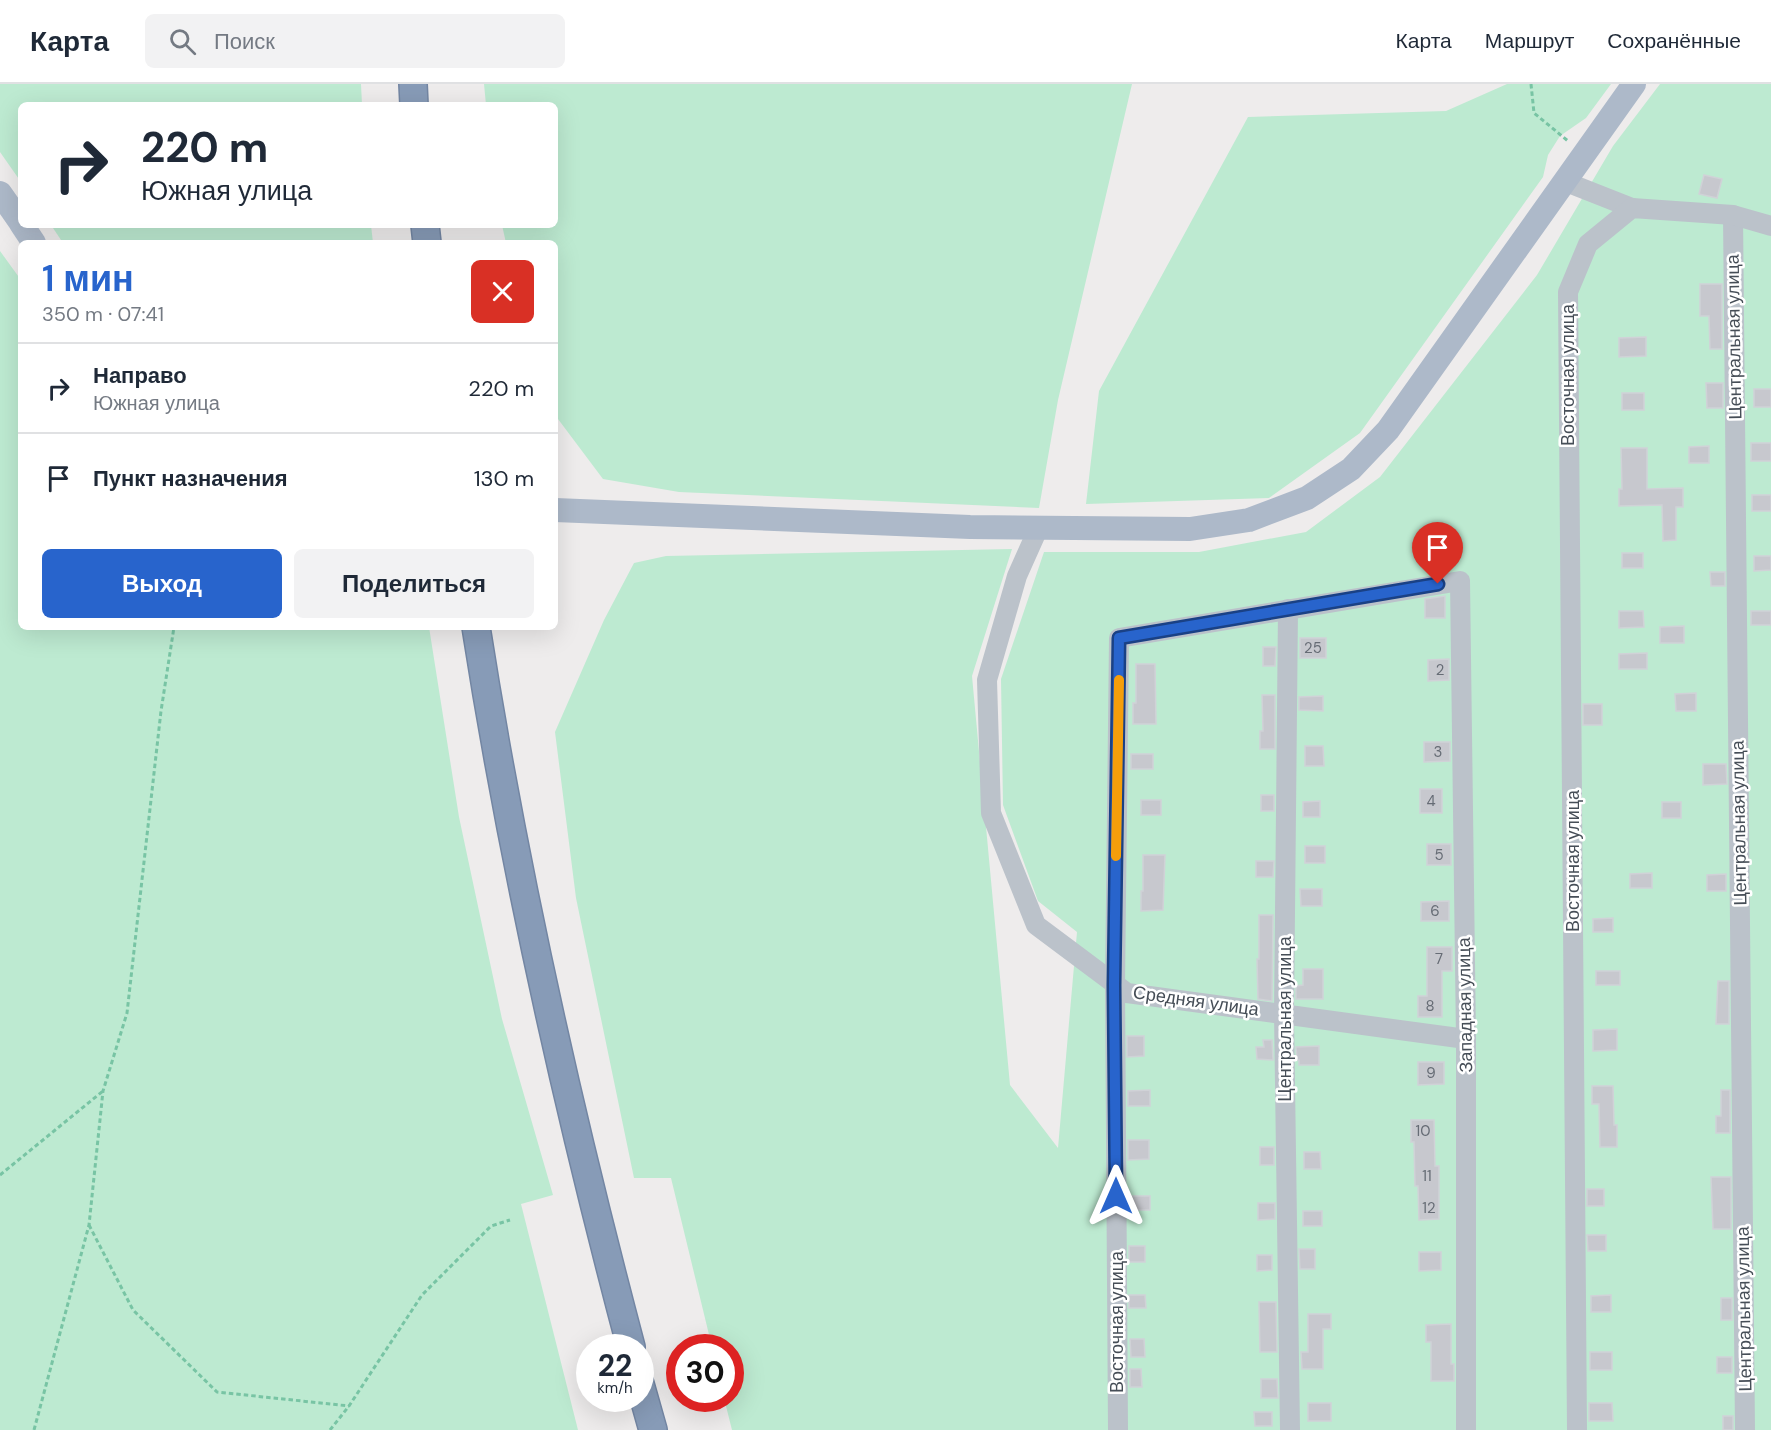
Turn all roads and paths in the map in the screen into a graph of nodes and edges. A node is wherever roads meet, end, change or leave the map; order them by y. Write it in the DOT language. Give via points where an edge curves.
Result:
graph roads {
  1 [pos="412,84"];
  2 [pos="1531,84"];
  3 [pos="1634,84"];
  4 [pos="414,102"];
  5 [pos="1584,155"];
  6 [pos="1566,182"];
  7 [pos="0,193"];
  8 [pos="1632,207"];
  9 [pos="1733,215"];
  10 [pos="18,218"];
  11 [pos="1771,226"];
  12 [pos="558,510"];
  13 [pos="1038,529"];
  14 [pos="1288,609"];
  15 [pos="174,630"];
  16 [pos="477,630"];
  17 [pos="1114,985"];
  18 [pos="1284,1014"];
  19 [pos="1466,1039"];
  20 [pos="103,1091"];
  21 [pos="0,1175"];
  22 [pos="510,1220"];
  23 [pos="89,1225"];
  24 [pos="628,1334"];
  25 [pos="349,1406"];
  26 [pos="648,1412"];
  27 [pos="34,1430"];
  28 [pos="330,1430"];
  29 [pos="653,1430"];
  30 [pos="1118,1430"];
  31 [pos="1290,1430"];
  32 [pos="1466,1430"];
  33 [pos="1577,1430"];
  34 [pos="1745,1430"];
  1 -- 4 [label="highway"];
  2 -- 5 [label="path" via="1534,114"];
  3 -- 5 [label="main road"];
  5 -- 6 [label="main road"];
  6 -- 8 [label="street"];
  6 -- 13 [label="main road" via="1388,430 1351,469 1307,498 1249,520 1190,529"];
  7 -- 10 [label="main road"];
  8 -- 9 [label="street"];
  8 -- 33 [label="street, Восточная улица" via="1588,244 1568,292"];
  9 -- 11 [label="street"];
  9 -- 34 [label="street, Центральная улица"];
  12 -- 13 [label="main road"];
  13 -- 17 [label="street, Средняя улица" via="1017,576 987,680 991,813 1036,925"];
  14 -- 17 [label="street, Восточная улица" via="1119,638"];
  14 -- 18 [label="street, Центральная улица"];
  14 -- 19 [label="street, Западная улица" via="1460,581"];
  15 -- 20 [label="path" via="128,1013"];
  16 -- 24 [label="highway" via="537,956"];
  17 -- 18 [label="street, Средняя улица" via="1127,993"];
  17 -- 30 [label="street, Восточная улица"];
  18 -- 19 [label="street, Средняя улица"];
  18 -- 31 [label="street, Центральная улица"];
  19 -- 32 [label="street, Западная улица"];
  20 -- 21 [label="path"];
  20 -- 23 [label="path"];
  22 -- 25 [label="path" via="492,1226 422,1295"];
  23 -- 25 [label="path" via="133,1310 217,1392"];
  23 -- 27 [label="path"];
  25 -- 28 [label="path"];
  26 -- 29 [label="highway"];
}
